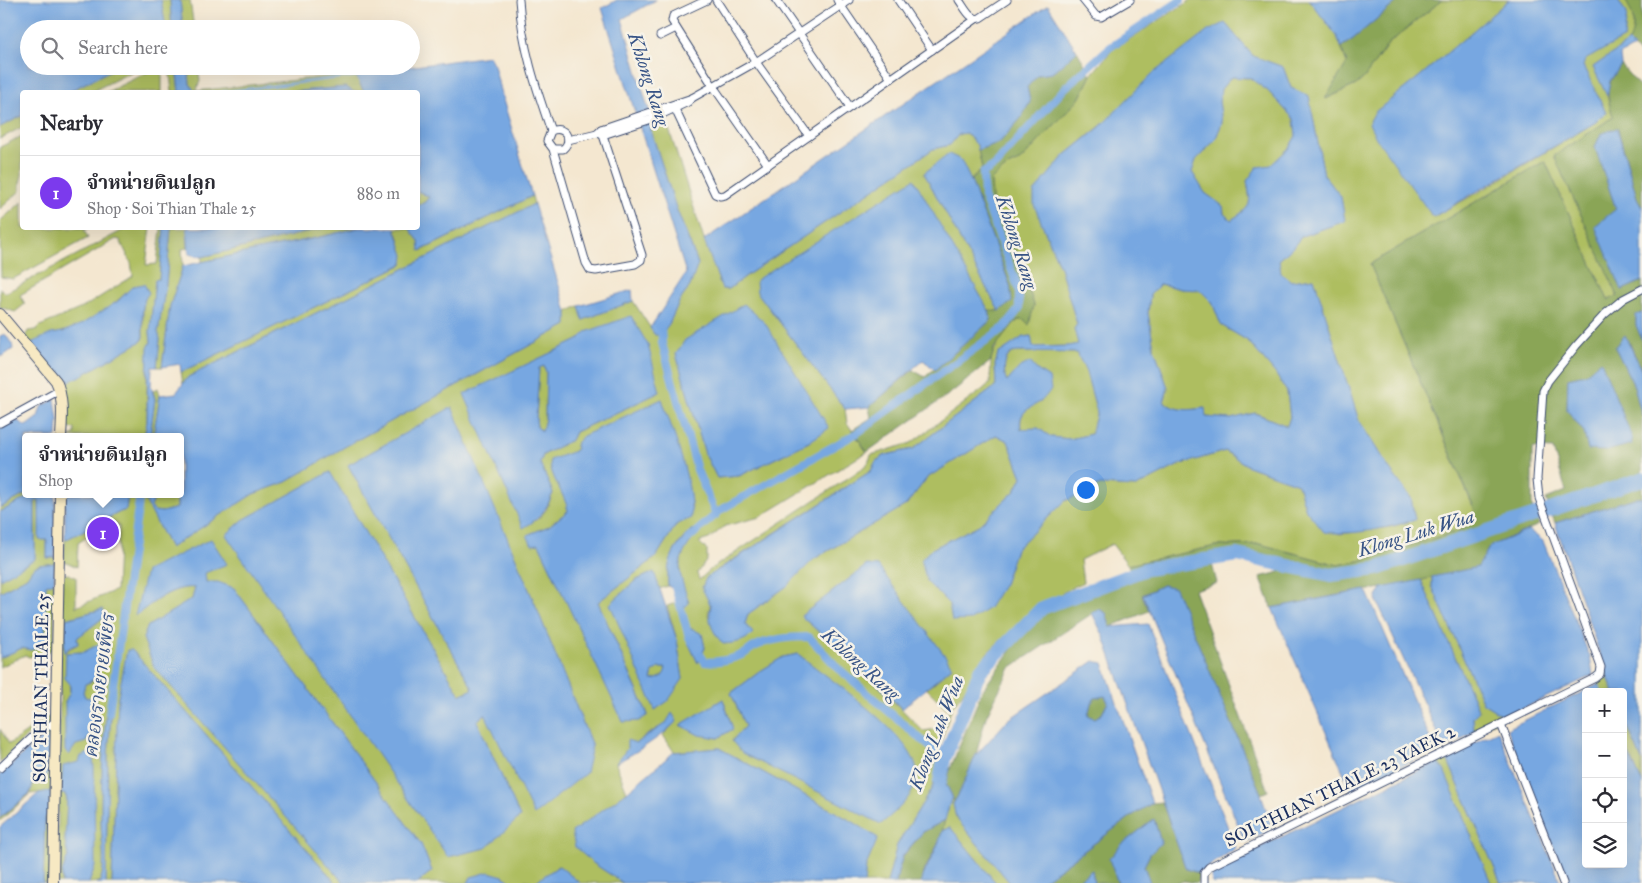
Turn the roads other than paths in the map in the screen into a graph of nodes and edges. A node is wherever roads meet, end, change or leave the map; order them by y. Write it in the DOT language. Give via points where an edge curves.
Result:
graph roads {
  1 [pos="519,0"];
  2 [pos="707,0"];
  3 [pos="716,0"];
  4 [pos="776,0"];
  5 [pos="849,0"];
  6 [pos="898,0"];
  7 [pos="959,0"];
  8 [pos="1007,0"];
  9 [pos="1084,0"];
  10 [pos="1130,0"];
  11 [pos="838,3"];
  12 [pos="976,19"];
  13 [pos="676,28"];
  14 [pos="799,33"];
  15 [pos="660,36"];
  16 [pos="932,50"];
  17 [pos="756,62"];
  18 [pos="891,79"];
  19 [pos="713,86"];
  20 [pos="692,98"];
  21 [pos="850,107"];
  22 [pos="676,108"];
  23 [pos="651,115"];
  24 [pos="551,132"];
  25 [pos="600,132"];
  26 [pos="809,136"];
  27 [pos="568,140"];
  28 [pos="553,149"];
  29 [pos="768,165"];
  30 [pos="1642,289"];
  31 [pos="0,314"];
  32 [pos="60,390"];
  33 [pos="0,423"];
  34 [pos="61,433"];
  35 [pos="60,498"];
  36 [pos="57,721"];
  37 [pos="1501,724"];
  38 [pos="0,768"];
  39 [pos="53,883"];
  40 [pos="1204,883"];
  41 [pos="1563,883"];
  1 -- 24 [label="street" via="522,36"];
  2 -- 13 [label="street" via="673,16"];
  3 -- 17 [label="street"];
  4 -- 14 [label="street"];
  5 -- 11 [label="street"];
  6 -- 16 [label="street"];
  7 -- 12 [label="street"];
  8 -- 12 [label="street"];
  9 -- 10 [label="street" via="1096,16 1101,17"];
  11 -- 14 [label="street"];
  11 -- 18 [label="street"];
  12 -- 16 [label="street"];
  13 -- 15 [label="street"];
  13 -- 19 [label="street"];
  14 -- 17 [label="street"];
  14 -- 21 [label="street"];
  16 -- 18 [label="street"];
  17 -- 19 [label="street"];
  17 -- 26 [label="street"];
  18 -- 21 [label="street"];
  19 -- 20 [label="street"];
  19 -- 29 [label="street"];
  20 -- 22 [label="street"];
  20 -- 23 [label="street"];
  21 -- 26 [label="street"];
  22 -- 23 [label="street"];
  22 -- 29 [label="street" via="715,194 725,195"];
  23 -- 25 [label="street"];
  24 -- 27 [label="street" via="564,131"];
  24 -- 28 [label="street" via="547,141"];
  25 -- 27 [label="street"];
  25 -- 28 [label="street" via="642,255 635,264 590,270"];
  26 -- 29 [label="street"];
  27 -- 28 [label="street" via="563,149"];
  30 -- 37 [label="street" via="1605,314 1576,346 1543,391 1537,472 1539,498 1602,670 1599,676"];
  31 -- 32 [label="street"];
  32 -- 33 [label="street"];
  32 -- 34 [label="street"];
  35 -- 36 [label="street, SOI THIAN THALE 25"];
  36 -- 38 [label="street" via="37,733"];
  36 -- 39 [label="street, SOI THIAN THALE 25"];
  37 -- 40 [label="street, SOI THIAN THALE 23 YAEK 2" via="1210,867 1204,872"];
  37 -- 41 [label="street"];
}
